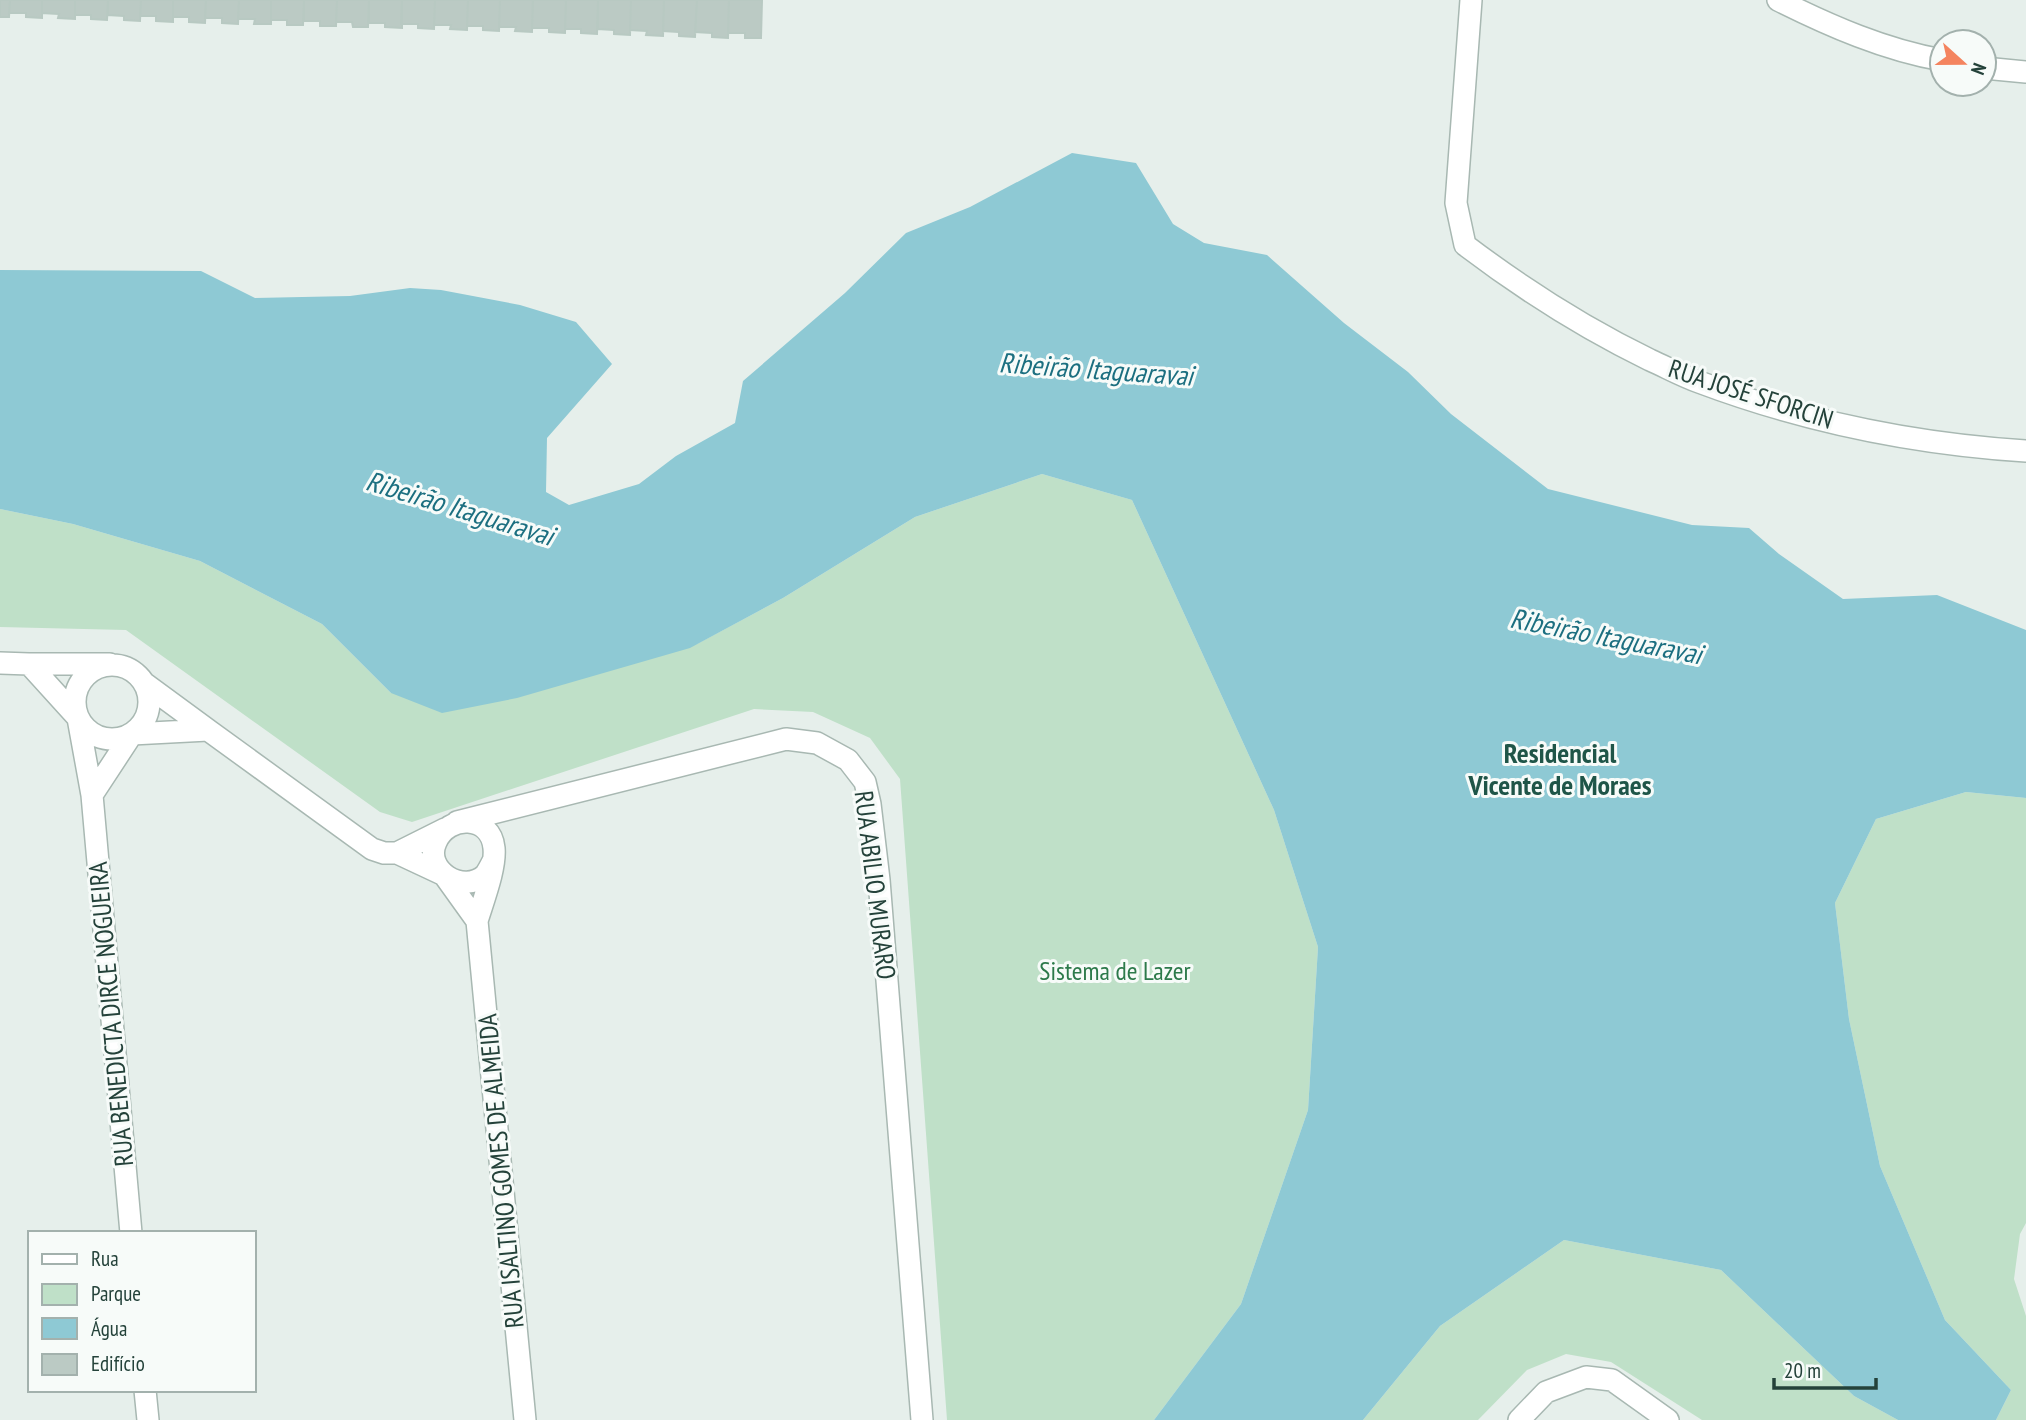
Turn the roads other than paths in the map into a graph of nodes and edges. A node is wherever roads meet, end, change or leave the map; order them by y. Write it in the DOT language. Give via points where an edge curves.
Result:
graph roads {
  1 [pos="1471,0"];
  2 [pos="1778,0"];
  3 [pos="1928,57"];
  4 [pos="1998,69"];
  5 [pos="2026,72"];
  6 [pos="2026,451"];
  7 [pos="0,663"];
  8 [pos="29,664"];
  9 [pos="110,664"];
  10 [pos="144,683"];
  11 [pos="78,718"];
  12 [pos="208,730"];
  13 [pos="132,734"];
  14 [pos="92,795"];
  15 [pos="451,825"];
  16 [pos="397,853"];
  17 [pos="494,861"];
  18 [pos="444,875"];
  19 [pos="477,921"];
  20 [pos="131,1231"];
  21 [pos="145,1392"];
  22 [pos="148,1420"];
  23 [pos="525,1420"];
  24 [pos="922,1420"];
  25 [pos="1519,1420"];
  26 [pos="1668,1420"];
  1 -- 6 [label="street, RUA JOSÉ SFORCIN" via="1456,203 1465,245 1513,282 1608,339 1697,382 1788,411 1888,435"];
  2 -- 3 [label="street" via="1822,22"];
  4 -- 5 [label="street"];
  7 -- 8 [label="street"];
  8 -- 9 [label="street"];
  8 -- 11 [label="street"];
  9 -- 10 [label="street" via="130,669"];
  9 -- 11 [label="street" via="90,671 77,688"];
  10 -- 12 [label="street"];
  10 -- 13 [label="street" via="150,703 143,723"];
  11 -- 13 [label="street" via="101,738 117,740"];
  11 -- 14 [label="street, RUA BENEDICTA DIRCE NOGUEIRA"];
  12 -- 13 [label="street"];
  12 -- 16 [label="street" via="372,849"];
  13 -- 14 [label="street"];
  14 -- 20 [label="street, RUA BENEDICTA DIRCE NOGUEIRA"];
  15 -- 16 [label="street, RUA ABILIO MURARO"];
  15 -- 17 [label="street" via="474,822 488,832 495,846"];
  15 -- 18 [label="street" via="434,845 435,862"];
  15 -- 24 [label="street, RUA ABILIO MURARO" via="786,739 817,743 848,760 865,782 879,880"];
  16 -- 18 [label="street"];
  17 -- 18 [label="street" via="485,874 472,881 457,882"];
  17 -- 19 [label="street, RUA ISALTINO GOMES DE ALMEIDA"];
  18 -- 19 [label="street"];
  19 -- 23 [label="street, RUA ISALTINO GOMES DE ALMEIDA"];
  21 -- 22 [label="street"];
  25 -- 26 [label="street" via="1546,1392 1586,1377 1612,1380"];
}
